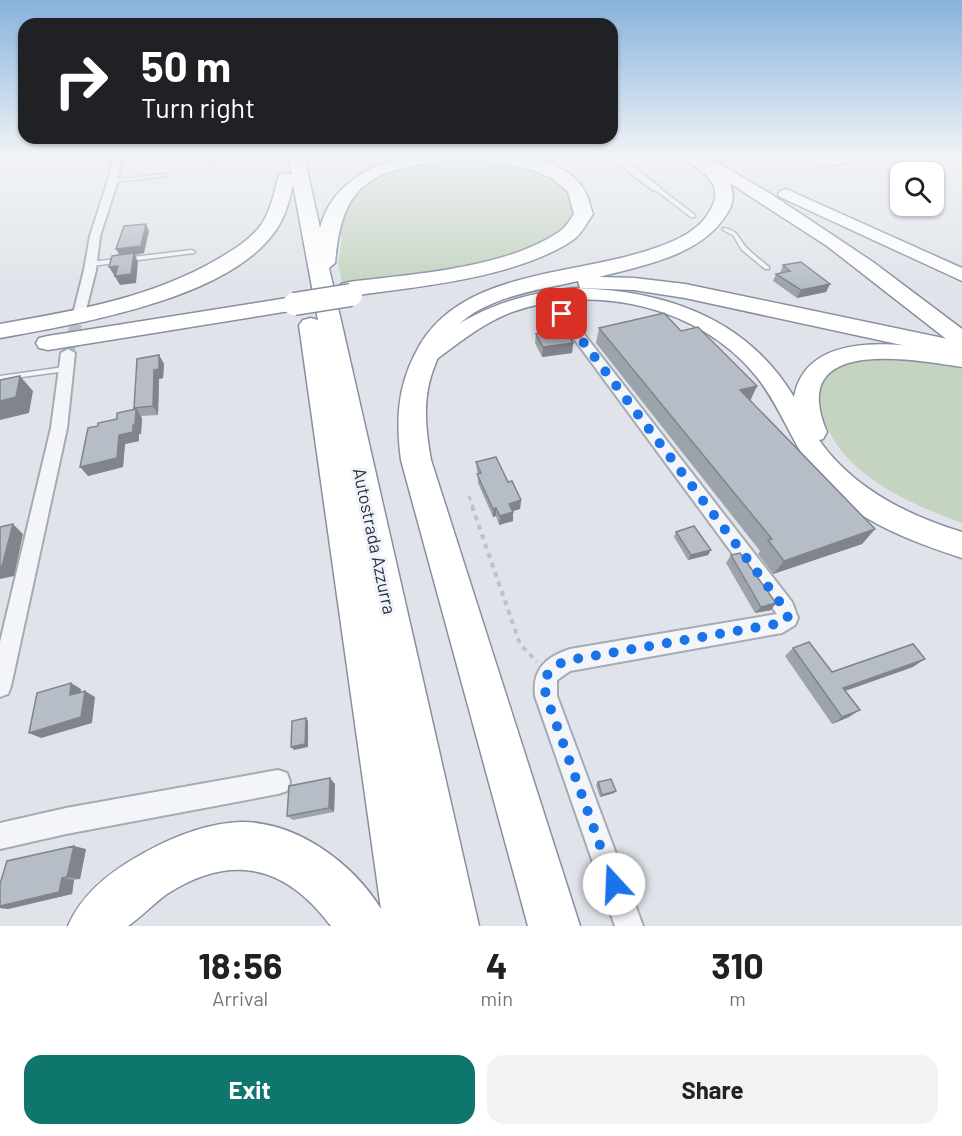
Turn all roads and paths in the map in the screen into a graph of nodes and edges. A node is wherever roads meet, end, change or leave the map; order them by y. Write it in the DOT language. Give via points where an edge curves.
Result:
graph roads {
  1 [pos="107,199"];
  2 [pos="280,199"];
  3 [pos="294,199"];
  4 [pos="297,199"];
  5 [pos="344,199"];
  6 [pos="580,199"];
  7 [pos="593,199"];
  8 [pos="671,199"];
  9 [pos="723,199"];
  10 [pos="766,199"];
  11 [pos="778,199"];
  12 [pos="802,199"];
  13 [pos="693,216"];
  14 [pos="725,229"];
  15 [pos="192,252"];
  16 [pos="91,264"];
  17 [pos="767,268"];
  18 [pos="962,275"];
  19 [pos="589,285"];
  20 [pos="322,294"];
  21 [pos="80,310"];
  22 [pos="562,314"];
  23 [pos="962,326"];
  24 [pos="962,340"];
  25 [pos="0,344"];
  26 [pos="962,350"];
  27 [pos="62,352"];
  28 [pos="426,356"];
  29 [pos="962,359"];
  30 [pos="0,378"];
  31 [pos="469,496"];
  32 [pos="962,533"];
  33 [pos="962,545"];
  34 [pos="547,672"];
  35 [pos="0,686"];
  36 [pos="278,782"];
  37 [pos="0,836"];
  38 [pos="94,926"];
  39 [pos="362,926"];
  40 [pos="409,926"];
  41 [pos="453,926"];
  42 [pos="554,926"];
  43 [pos="629,926"];
  1 -- 16 [label="street"];
  2 -- 25 [label="highway" via="268,229 251,247 221,266 164,293 70,319"];
  3 -- 40 [label="highway, Autostrada Azzurra"];
  4 -- 20 [label="highway, Autostrada Azzurra"];
  5 -- 20 [label="highway" via="333,215"];
  6 -- 20 [label="highway" via="582,214 574,230 553,246 510,261"];
  7 -- 20 [label="highway" via="594,222 581,240 524,266"];
  8 -- 13 [label="lane"];
  9 -- 19 [label="highway" via="710,227 687,244"];
  10 -- 24 [label="highway" via="911,299"];
  11 -- 23 [label="highway"];
  12 -- 18 [label="highway"];
  14 -- 17 [label="lane" via="735,234 744,249"];
  15 -- 16 [label="lane"];
  16 -- 21 [label="street"];
  19 -- 26 [label="highway" via="634,284 686,291"];
  19 -- 28 [label="highway" via="509,306 478,320"];
  19 -- 28 [label="highway" via="517,298 487,309 452,329"];
  19 -- 28 [label="highway" via="506,291 472,305 440,330"];
  19 -- 29 [label="highway" via="693,298"];
  19 -- 33 [label="highway" via="667,307 725,337 746,352 777,386 811,449 838,480 900,521"];
  20 -- 25 [label="highway"];
  20 -- 27 [label="highway"];
  20 -- 41 [label="highway, Autostrada Azzurra"];
  22 -- 34 [label="street" via="788,618 782,623 570,660"];
  25 -- 27 [label="highway"];
  27 -- 30 [label="lane"];
  27 -- 35 [label="street" via="59,428"];
  28 -- 42 [label="highway" via="413,389 411,431 416,460"];
  29 -- 32 [label="highway" via="894,351 838,358 813,376 805,404 813,432 844,471 909,514"];
  31 -- 34 [label="path" via="520,644"];
  34 -- 43 [label="street" via="546,696"];
  36 -- 37 [label="street"];
  38 -- 39 [label="highway" via="122,897 176,861 238,847 268,849 309,870 337,892"];
}
